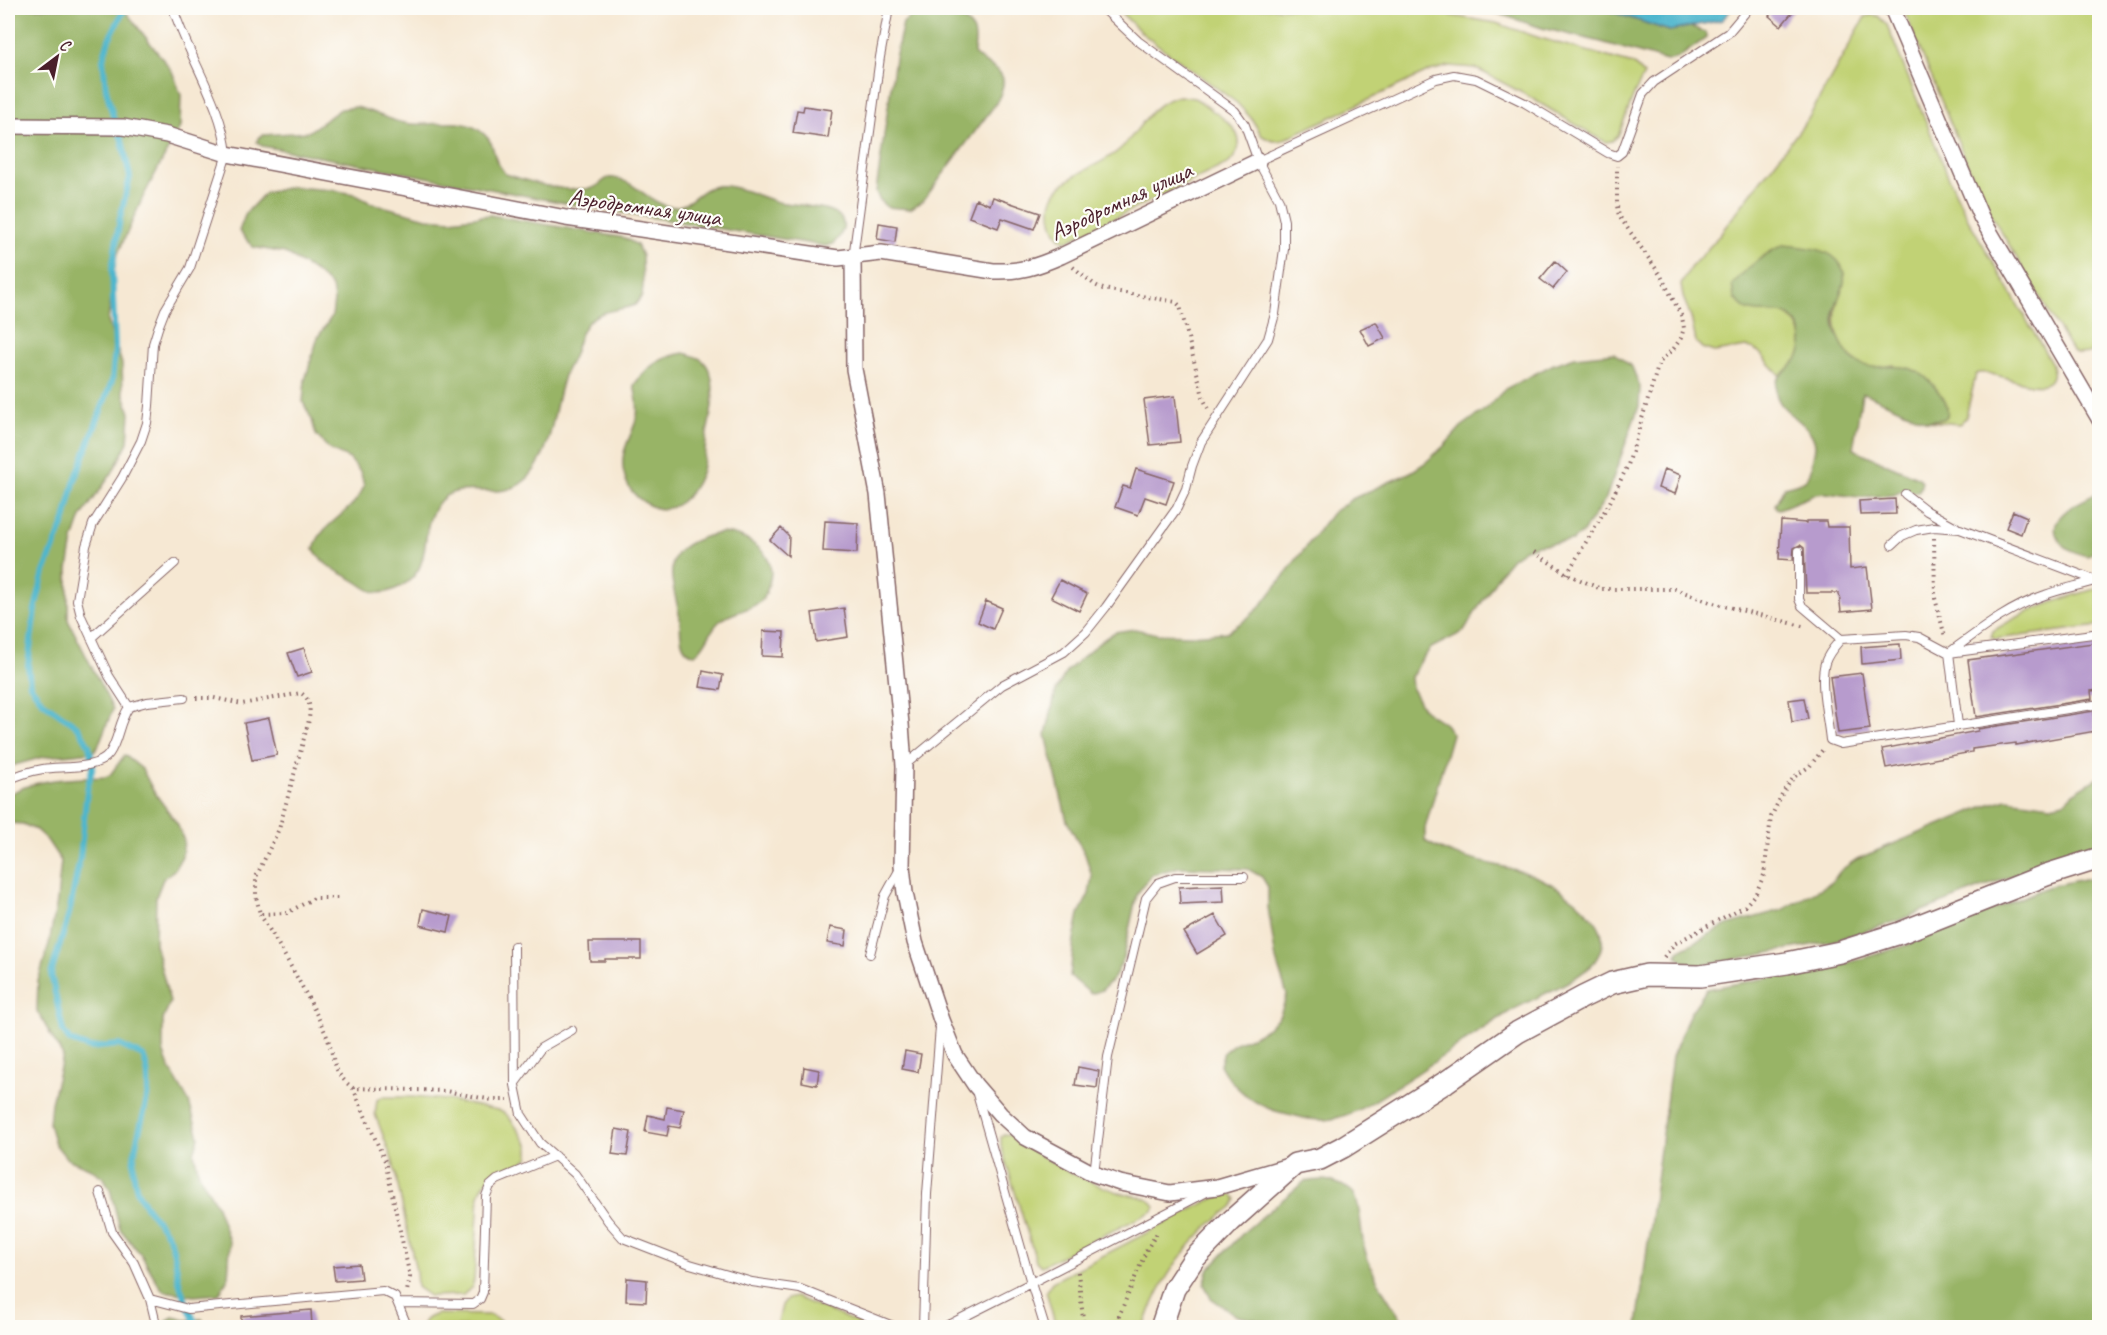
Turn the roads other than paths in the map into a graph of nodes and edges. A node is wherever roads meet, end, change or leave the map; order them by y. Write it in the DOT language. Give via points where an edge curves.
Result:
graph roads {
  1 [pos="173,8"];
  2 [pos="889,8"];
  3 [pos="1102,8"];
  4 [pos="1749,8"];
  5 [pos="1892,8"];
  6 [pos="8,126"];
  7 [pos="227,154"];
  8 [pos="1258,161"];
  9 [pos="853,258"];
  10 [pos="2100,420"];
  11 [pos="1905,494"];
  12 [pos="1960,529"];
  13 [pos="1892,545"];
  14 [pos="1799,551"];
  15 [pos="176,563"];
  16 [pos="2097,582"];
  17 [pos="2100,633"];
  18 [pos="91,638"];
  19 [pos="1841,639"];
  20 [pos="1949,653"];
  21 [pos="184,698"];
  22 [pos="2100,704"];
  23 [pos="129,707"];
  24 [pos="1958,725"];
  25 [pos="904,766"];
  26 [pos="8,780"];
  27 [pos="2100,858"];
  28 [pos="902,866"];
  29 [pos="1244,877"];
  30 [pos="514,946"];
  31 [pos="870,954"];
  32 [pos="941,1020"];
  33 [pos="572,1030"];
  34 [pos="514,1085"];
  35 [pos="975,1085"];
  36 [pos="555,1156"];
  37 [pos="1295,1164"];
  38 [pos="1094,1174"];
  39 [pos="1217,1187"];
  40 [pos="100,1192"];
  41 [pos="1031,1283"];
  42 [pos="150,1299"];
  43 [pos="398,1303"];
  44 [pos="157,1328"];
  45 [pos="408,1328"];
  46 [pos="898,1328"];
  47 [pos="923,1328"];
  48 [pos="942,1328"];
  49 [pos="1045,1328"];
  50 [pos="1161,1328"];
  1 -- 7 [label="lane" via="220,121"];
  2 -- 9 [label="lane"];
  3 -- 8 [label="lane" via="1138,41 1235,111 1245,125"];
  4 -- 8 [label="lane" via="1728,33 1642,94 1622,152 1617,156 1491,86 1454,75 1436,79"];
  5 -- 10 [label="street" via="1981,217"];
  6 -- 7 [label="street, Аэродромная улица" via="116,127 167,135"];
  7 -- 9 [label="street, Аэродромная улица" via="566,218"];
  7 -- 18 [label="lane" via="190,268 165,310 153,344 150,406 141,441 93,524 86,546 77,600"];
  8 -- 9 [label="street, Аэродромная улица" via="1033,268 993,271 881,253"];
  8 -- 25 [label="lane" via="1279,200 1284,222 1275,314 1268,339 1201,442 1177,508 1086,632 1064,652 1002,685"];
  9 -- 25 [label="street" via="854,369 884,531"];
  11 -- 12 [label="lane"];
  12 -- 13 [label="lane" via="1916,530"];
  12 -- 16 [label="lane"];
  14 -- 19 [label="lane" via="1802,606"];
  15 -- 18 [label="lane"];
  16 -- 20 [label="lane" via="2044,595 2012,609"];
  17 -- 20 [label="lane"];
  18 -- 23 [label="lane"];
  19 -- 20 [label="lane" via="1906,635 1919,637"];
  19 -- 24 [label="lane" via="1829,652 1823,675 1830,740 1841,744"];
  20 -- 24 [label="lane"];
  21 -- 23 [label="lane"];
  22 -- 24 [label="lane"];
  23 -- 26 [label="lane" via="121,718 109,755 102,761 42,769"];
  25 -- 28 [label="street"];
  27 -- 37 [label="main road" via="1840,952 1700,976 1647,975 1612,983 1518,1032 1343,1147"];
  28 -- 31 [label="lane" via="885,896"];
  28 -- 32 [label="street" via="915,942"];
  29 -- 38 [label="lane" via="1175,877 1158,883 1146,898 1108,1057"];
  30 -- 34 [label="lane"];
  32 -- 35 [label="street" via="955,1055"];
  32 -- 47 [label="lane" via="927,1194"];
  33 -- 34 [label="lane" via="541,1048"];
  34 -- 36 [label="lane" via="528,1127"];
  35 -- 38 [label="street" via="1025,1137"];
  35 -- 41 [label="lane"];
  36 -- 43 [label="lane" via="490,1186 486,1196 480,1299 473,1304"];
  36 -- 46 [label="lane" via="574,1174 623,1238 752,1282 800,1289"];
  37 -- 39 [label="street"];
  37 -- 50 [label="main road" via="1193,1260 1174,1288"];
  38 -- 39 [label="street" via="1170,1193"];
  39 -- 41 [label="lane"];
  40 -- 42 [label="lane" via="112,1232 134,1263"];
  41 -- 48 [label="lane"];
  41 -- 49 [label="lane"];
  42 -- 43 [label="lane" via="188,1309 383,1291"];
  42 -- 44 [label="lane"];
  43 -- 45 [label="lane"];
}
